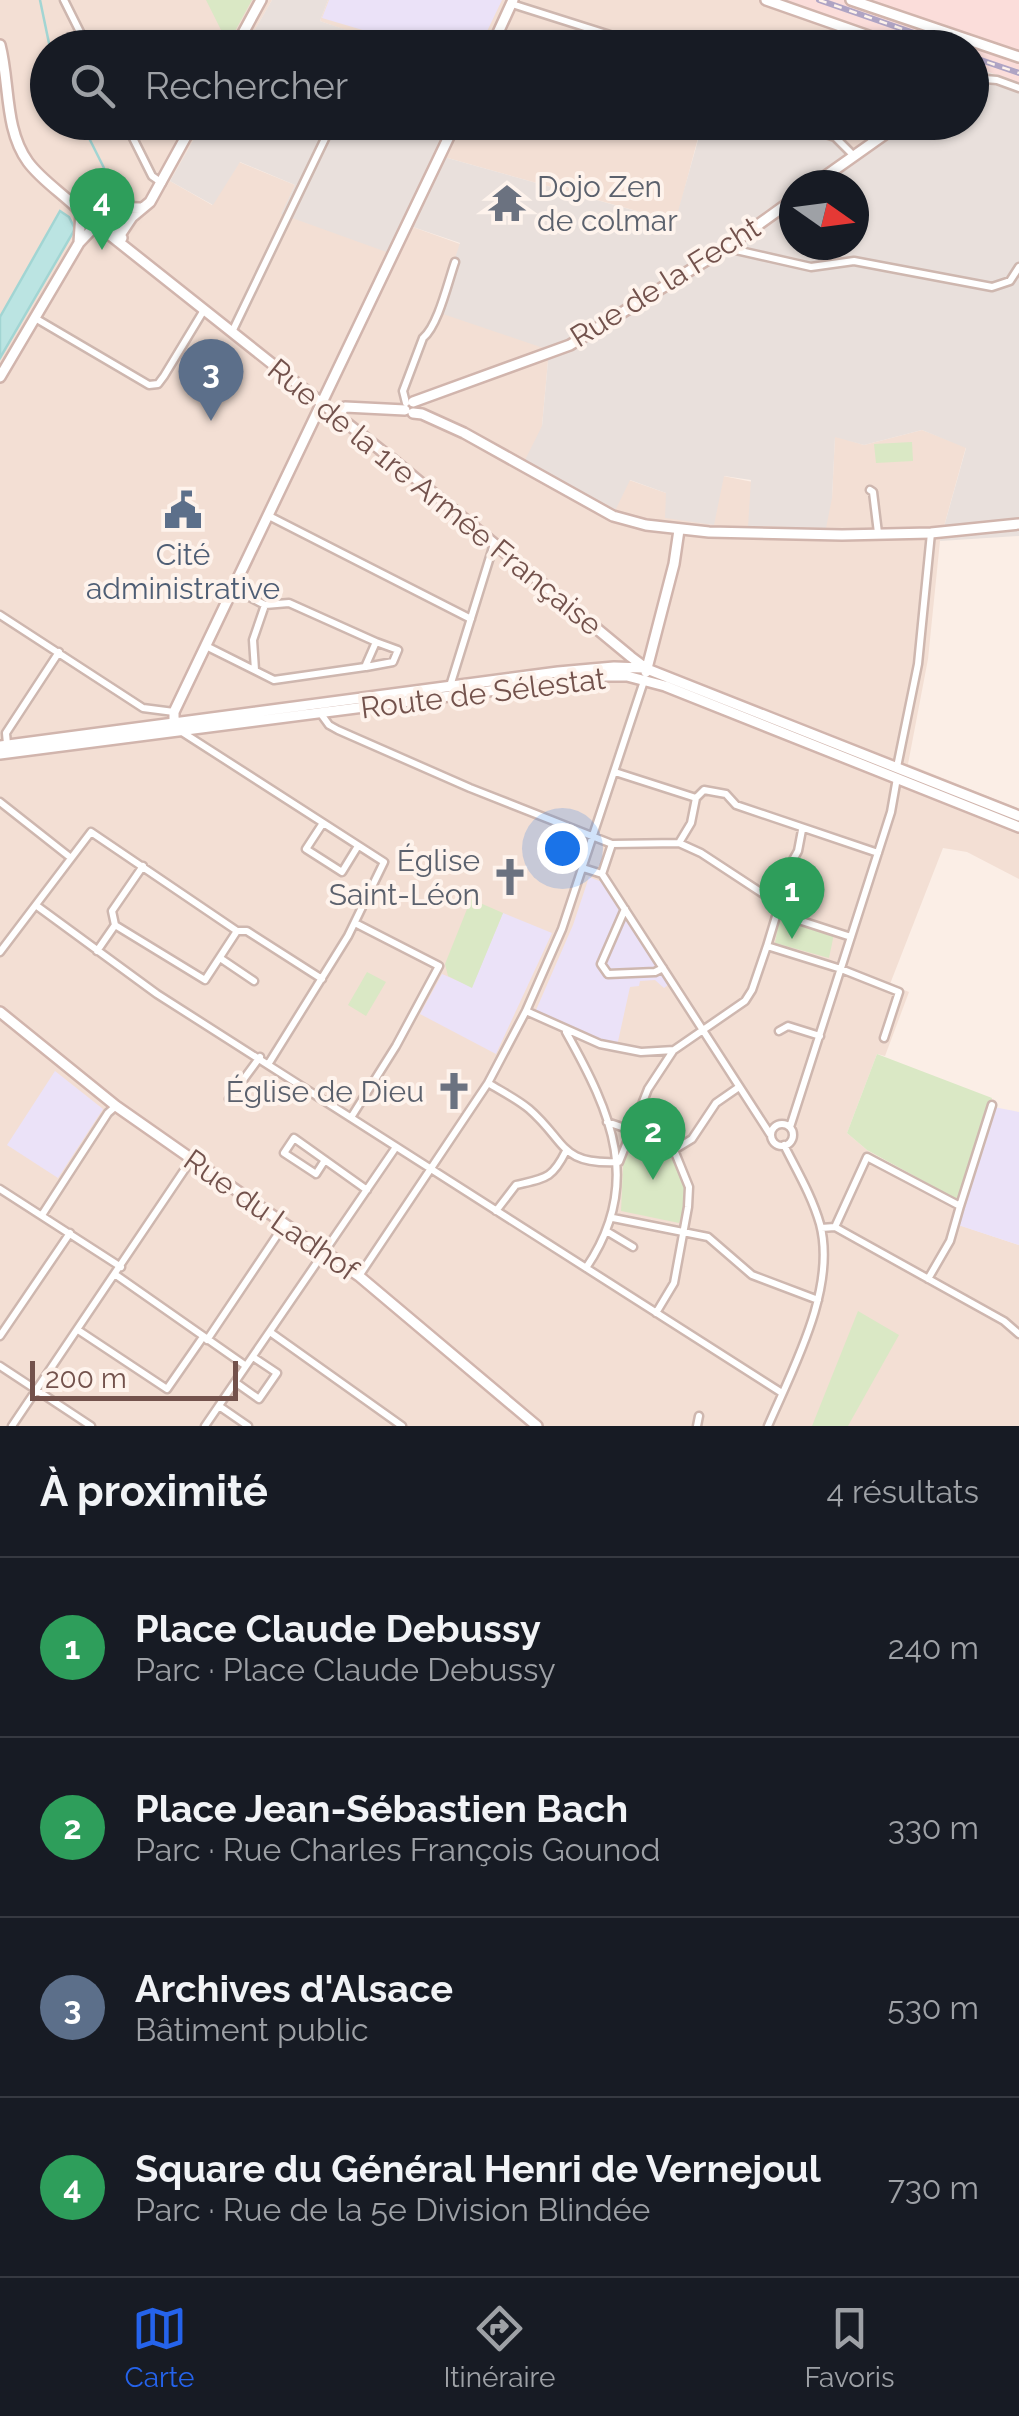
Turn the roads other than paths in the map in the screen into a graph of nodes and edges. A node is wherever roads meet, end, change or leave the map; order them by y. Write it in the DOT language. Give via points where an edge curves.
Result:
graph roads {
  1 [pos="64,0"];
  2 [pos="261,0"];
  3 [pos="766,0"];
  4 [pos="851,0"];
  5 [pos="513,2"];
  6 [pos="79,30"];
  7 [pos="245,30"];
  8 [pos="500,30"];
  9 [pos="597,30"];
  10 [pos="852,30"];
  11 [pos="939,30"];
  12 [pos="0,45"];
  13 [pos="989,47"];
  14 [pos="1019,57"];
  15 [pos="2,68"];
  16 [pos="989,79"];
  17 [pos="1019,88"];
  18 [pos="134,140"];
  19 [pos="185,140"];
  20 [pos="324,140"];
  21 [pos="448,140"];
  22 [pos="838,140"];
  23 [pos="877,140"];
  24 [pos="854,156"];
  25 [pos="834,170"];
  26 [pos="162,183"];
  27 [pos="65,195"];
  28 [pos="144,208"];
  29 [pos="779,209"];
  30 [pos="81,212"];
  31 [pos="97,224"];
  32 [pos="120,234"];
  33 [pos="79,243"];
  34 [pos="130,248"];
  35 [pos="726,248"];
  36 [pos="454,262"];
  37 [pos="1019,268"];
  38 [pos="205,309"];
  39 [pos="35,318"];
  40 [pos="232,332"];
  41 [pos="1,373"];
  42 [pos="322,406"];
  43 [pos="412,407"];
  44 [pos="337,416"];
  45 [pos="870,490"];
  46 [pos="269,516"];
  47 [pos="1019,524"];
  48 [pos="679,530"];
  49 [pos="931,533"];
  50 [pos="878,534"];
  51 [pos="494,544"];
  52 [pos="234,588"];
  53 [pos="266,606"];
  54 [pos="0,615"];
  55 [pos="470,619"];
  56 [pos="376,642"];
  57 [pos="206,646"];
  58 [pos="622,650"];
  59 [pos="58,652"];
  60 [pos="364,667"];
  61 [pos="614,667"];
  62 [pos="647,668"];
  63 [pos="255,670"];
  64 [pos="644,680"];
  65 [pos="450,687"];
  66 [pos="321,710"];
  67 [pos="334,712"];
  68 [pos="174,717"];
  69 [pos="338,730"];
  70 [pos="182,732"];
  71 [pos="4,746"];
  72 [pos="0,754"];
  73 [pos="615,772"];
  74 [pos="897,772"];
  75 [pos="696,798"];
  76 [pos="0,802"];
  77 [pos="1019,816"];
  78 [pos="322,823"];
  79 [pos="1019,827"];
  80 [pos="802,830"];
  81 [pos="594,837"];
  82 [pos="680,843"];
  83 [pos="612,844"];
  84 [pos="358,846"];
  85 [pos="878,853"];
  86 [pos="72,858"];
  87 [pos="143,866"];
  88 [pos="583,868"];
  89 [pos="602,874"];
  90 [pos="771,899"];
  91 [pos="36,906"];
  92 [pos="625,909"];
  93 [pos="777,912"];
  94 [pos="355,923"];
  95 [pos="115,926"];
  96 [pos="237,931"];
  97 [pos="852,937"];
  98 [pos="767,946"];
  99 [pos="97,951"];
  100 [pos="0,952"];
  101 [pos="220,958"];
  102 [pos="663,968"];
  103 [pos="841,969"];
  104 [pos="322,980"];
  105 [pos="254,981"];
  106 [pos="526,1011"];
  107 [pos="0,1012"];
  108 [pos="704,1030"];
  109 [pos="566,1031"];
  110 [pos="780,1031"];
  111 [pos="820,1036"];
  112 [pos="884,1038"];
  113 [pos="674,1050"];
  114 [pos="260,1058"];
  115 [pos="269,1064"];
  116 [pos="488,1083"];
  117 [pos="739,1088"];
  118 [pos="229,1100"];
  119 [pos="992,1105"];
  120 [pos="116,1106"];
  121 [pos="352,1116"];
  122 [pos="606,1121"];
  123 [pos="790,1127"];
  124 [pos="633,1130"];
  125 [pos="770,1134"];
  126 [pos="784,1145"];
  127 [pos="396,1148"];
  128 [pos="674,1150"];
  129 [pos="566,1151"];
  130 [pos="191,1160"];
  131 [pos="325,1160"];
  132 [pos="619,1162"];
  133 [pos="431,1172"];
  134 [pos="0,1189"];
  135 [pos="367,1190"];
  136 [pos="960,1206"];
  137 [pos="496,1211"];
  138 [pos="42,1214"];
  139 [pos="613,1218"];
  140 [pos="284,1225"];
  141 [pos="835,1227"];
  142 [pos="821,1228"];
  143 [pos="683,1230"];
  144 [pos="608,1232"];
  145 [pos="70,1233"];
  146 [pos="632,1247"];
  147 [pos="325,1252"];
  148 [pos="121,1266"];
  149 [pos="586,1268"];
  150 [pos="116,1274"];
  151 [pos="360,1276"];
  152 [pos="928,1279"];
  153 [pos="818,1300"];
  154 [pos="656,1312"];
  155 [pos="78,1330"];
  156 [pos="270,1332"];
  157 [pos="1019,1334"];
  158 [pos="0,1336"];
  159 [pos="205,1338"];
  160 [pos="253,1356"];
  161 [pos="0,1366"];
  162 [pos="246,1366"];
  163 [pos="235,1382"];
  164 [pos="38,1389"];
  165 [pos="782,1392"];
  166 [pos="219,1406"];
  167 [pos="699,1416"];
  168 [pos="12,1426"];
  169 [pos="91,1426"];
  170 [pos="205,1426"];
  171 [pos="248,1426"];
  172 [pos="402,1426"];
  173 [pos="537,1426"];
  174 [pos="697,1426"];
  175 [pos="768,1426"];
  1 -- 6 [label="street"];
  2 -- 7 [label="main road"];
  3 -- 10 [label="main road"];
  4 -- 11 [label="main road"];
  5 -- 8 [label="main road"];
  5 -- 9 [label="street"];
  12 -- 15 [label="main road"];
  13 -- 14 [label="main road"];
  15 -- 27 [label="main road" via="26,159"];
  16 -- 17 [label="street"];
  18 -- 26 [label="street"];
  19 -- 26 [label="main road"];
  20 -- 40 [label="street"];
  21 -- 42 [label="main road"];
  22 -- 24 [label="street"];
  23 -- 24 [label="main road"];
  24 -- 25 [label="main road"];
  26 -- 28 [label="main road"];
  27 -- 28 [label="main road" via="88,207"];
  27 -- 30 [label="main road"];
  28 -- 32 [label="main road"];
  29 -- 35 [label="main road, Rue de la Fecht"];
  30 -- 31 [label="main road"];
  30 -- 33 [label="main road"];
  31 -- 32 [label="main road"];
  31 -- 33 [label="main road"];
  31 -- 34 [label="main road"];
  32 -- 34 [label="main road"];
  33 -- 39 [label="main road"];
  34 -- 38 [label="main road, Rue de la 1re Armée Française"];
  35 -- 37 [label="street" via="811,268 854,262 992,287 1010,281"];
  35 -- 43 [label="main road, Rue de la Fecht" via="570,345"];
  36 -- 43 [label="street" via="403,391"];
  38 -- 39 [label="street" via="158,384"];
  38 -- 40 [label="main road, Rue de la 1re Armée Française"];
  39 -- 41 [label="main road"];
  40 -- 42 [label="main road, Rue de la 1re Armée Française"];
  42 -- 44 [label="main road, Rue de la 1re Armée Française"];
  42 -- 46 [label="main road"];
  43 -- 44 [label="main road, Rue de la Fecht" via="345,407"];
  43 -- 48 [label="main road" via="614,516"];
  44 -- 51 [label="main road, Rue de la 1re Armée Française"];
  45 -- 50 [label="street"];
  46 -- 52 [label="main road"];
  46 -- 55 [label="street"];
  47 -- 49 [label="main road"];
  48 -- 50 [label="main road"];
  48 -- 62 [label="main road"];
  49 -- 50 [label="main road"];
  49 -- 74 [label="street" via="918,664"];
  51 -- 55 [label="street"];
  51 -- 58 [label="main road, Rue de la 1re Armée Française"];
  52 -- 53 [label="street"];
  52 -- 57 [label="main road"];
  53 -- 56 [label="street" via="289,603"];
  53 -- 63 [label="street" via="253,640"];
  54 -- 59 [label="street"];
  55 -- 65 [label="street"];
  56 -- 60 [label="street"];
  56 -- 60 [label="street" via="398,650 393,662"];
  57 -- 63 [label="street"];
  57 -- 68 [label="main road"];
  58 -- 61 [label="main road"];
  58 -- 62 [label="main road, Rue de la 1re Armée Française"];
  59 -- 68 [label="street" via="143,708"];
  59 -- 71 [label="street"];
  60 -- 63 [label="street" via="274,680"];
  61 -- 62 [label="main road, Route de Sélestat"];
  61 -- 65 [label="main road, Route de Sélestat"];
  62 -- 64 [label="main road"];
  62 -- 74 [label="main road"];
  64 -- 67 [label="main road, Route de Sélestat" via="605,676"];
  64 -- 73 [label="street"];
  64 -- 74 [label="main road, Route de Sélestat"];
  65 -- 66 [label="main road, Route de Sélestat"];
  66 -- 67 [label="main road, Route de Sélestat"];
  66 -- 68 [label="main road, Route de Sélestat"];
  66 -- 69 [label="street"];
  66 -- 70 [label="main road, Route de Sélestat"];
  67 -- 69 [label="street"];
  68 -- 70 [label="main road"];
  68 -- 71 [label="main road, Route de Sélestat"];
  69 -- 81 [label="street"];
  70 -- 72 [label="main road, Route de Sélestat"];
  70 -- 78 [label="street"];
  73 -- 75 [label="street"];
  73 -- 81 [label="street"];
  74 -- 77 [label="main road"];
  74 -- 79 [label="main road"];
  74 -- 85 [label="street"];
  75 -- 80 [label="street" via="704,790 726,794 736,805"];
  75 -- 82 [label="street"];
  76 -- 86 [label="street"];
  78 -- 84 [label="street"];
  78 -- 84 [label="street" via="306,850 342,872"];
  80 -- 85 [label="street"];
  80 -- 90 [label="street" via="789,872"];
  81 -- 83 [label="street"];
  81 -- 88 [label="street"];
  82 -- 83 [label="street"];
  82 -- 90 [label="street"];
  83 -- 89 [label="street"];
  84 -- 94 [label="street" via="384,862"];
  85 -- 97 [label="street"];
  86 -- 87 [label="street" via="91,832"];
  86 -- 91 [label="street"];
  87 -- 95 [label="street" via="112,911"];
  87 -- 96 [label="street"];
  88 -- 89 [label="street"];
  88 -- 106 [label="street"];
  89 -- 92 [label="street"];
  90 -- 93 [label="street"];
  91 -- 99 [label="street"];
  91 -- 100 [label="street"];
  92 -- 102 [label="street"];
  92 -- 102 [label="street" via="603,971"];
  93 -- 97 [label="street"];
  93 -- 98 [label="street"];
  94 -- 104 [label="street"];
  94 -- 121 [label="street" via="440,966"];
  95 -- 99 [label="street"];
  95 -- 101 [label="street" via="206,980"];
  96 -- 101 [label="street"];
  96 -- 104 [label="street"];
  97 -- 103 [label="street"];
  98 -- 103 [label="street"];
  98 -- 108 [label="street" via="745,1000"];
  99 -- 114 [label="street"];
  101 -- 105 [label="street"];
  102 -- 108 [label="street"];
  103 -- 111 [label="street"];
  103 -- 112 [label="street" via="900,992"];
  104 -- 115 [label="street"];
  106 -- 109 [label="street"];
  106 -- 116 [label="street"];
  107 -- 120 [label="main road, Rue du Ladhof"];
  108 -- 113 [label="street"];
  108 -- 117 [label="street"];
  109 -- 113 [label="street" via="614,1048"];
  109 -- 122 [label="street"];
  110 -- 111 [label="street" via="788,1026"];
  111 -- 123 [label="street"];
  113 -- 124 [label="street" via="648,1089"];
  114 -- 115 [label="street"];
  114 -- 118 [label="street"];
  115 -- 121 [label="street"];
  116 -- 129 [label="street" via="529,1108"];
  116 -- 133 [label="street"];
  117 -- 125 [label="street"];
  117 -- 128 [label="street" via="716,1103 692,1139"];
  119 -- 136 [label="street"];
  120 -- 130 [label="main road, Rue du Ladhof"];
  120 -- 138 [label="street"];
  121 -- 127 [label="street"];
  122 -- 124 [label="street"];
  122 -- 132 [label="street"];
  123 -- 125 [label="street" via="780,1124"];
  123 -- 126 [label="street"];
  124 -- 128 [label="street"];
  124 -- 132 [label="street"];
  125 -- 126 [label="street"];
  126 -- 142 [label="street"];
  127 -- 133 [label="street"];
  127 -- 135 [label="street"];
  128 -- 143 [label="street" via="689,1186"];
  129 -- 132 [label="street" via="589,1163"];
  129 -- 137 [label="street" via="556,1171 516,1184"];
  130 -- 140 [label="main road, Rue du Ladhof"];
  130 -- 148 [label="street"];
  131 -- 131 [label="street" via="294,1138 284,1153 316,1174"];
  131 -- 135 [label="street"];
  132 -- 139 [label="street"];
  133 -- 137 [label="street"];
  133 -- 151 [label="street"];
  134 -- 138 [label="street"];
  135 -- 147 [label="street"];
  136 -- 141 [label="street" via="868,1157"];
  136 -- 152 [label="street"];
  137 -- 149 [label="street"];
  138 -- 145 [label="street"];
  139 -- 143 [label="street"];
  139 -- 144 [label="street"];
  140 -- 147 [label="main road, Rue du Ladhof"];
  140 -- 159 [label="street"];
  141 -- 142 [label="street"];
  141 -- 152 [label="street"];
  142 -- 153 [label="street"];
  143 -- 153 [label="street" via="708,1237 752,1274"];
  143 -- 154 [label="street" via="674,1283"];
  144 -- 146 [label="street"];
  144 -- 149 [label="street"];
  145 -- 148 [label="street"];
  145 -- 158 [label="street"];
  147 -- 151 [label="main road, Rue du Ladhof"];
  147 -- 156 [label="street"];
  148 -- 150 [label="street"];
  149 -- 154 [label="street"];
  150 -- 155 [label="street"];
  150 -- 159 [label="street"];
  151 -- 173 [label="main road, Rue du Ladhof"];
  152 -- 157 [label="street"];
  153 -- 165 [label="street"];
  154 -- 165 [label="street"];
  155 -- 159 [label="street" via="166,1388"];
  155 -- 164 [label="street"];
  156 -- 160 [label="street"];
  156 -- 172 [label="street"];
  159 -- 162 [label="street"];
  160 -- 162 [label="street"];
  160 -- 163 [label="street" via="277,1374 259,1399"];
  161 -- 164 [label="street"];
  162 -- 163 [label="street"];
  163 -- 166 [label="street"];
  164 -- 168 [label="street"];
  164 -- 169 [label="street"];
  165 -- 175 [label="street"];
  166 -- 170 [label="street"];
  166 -- 171 [label="street"];
  167 -- 174 [label="street"];
}
